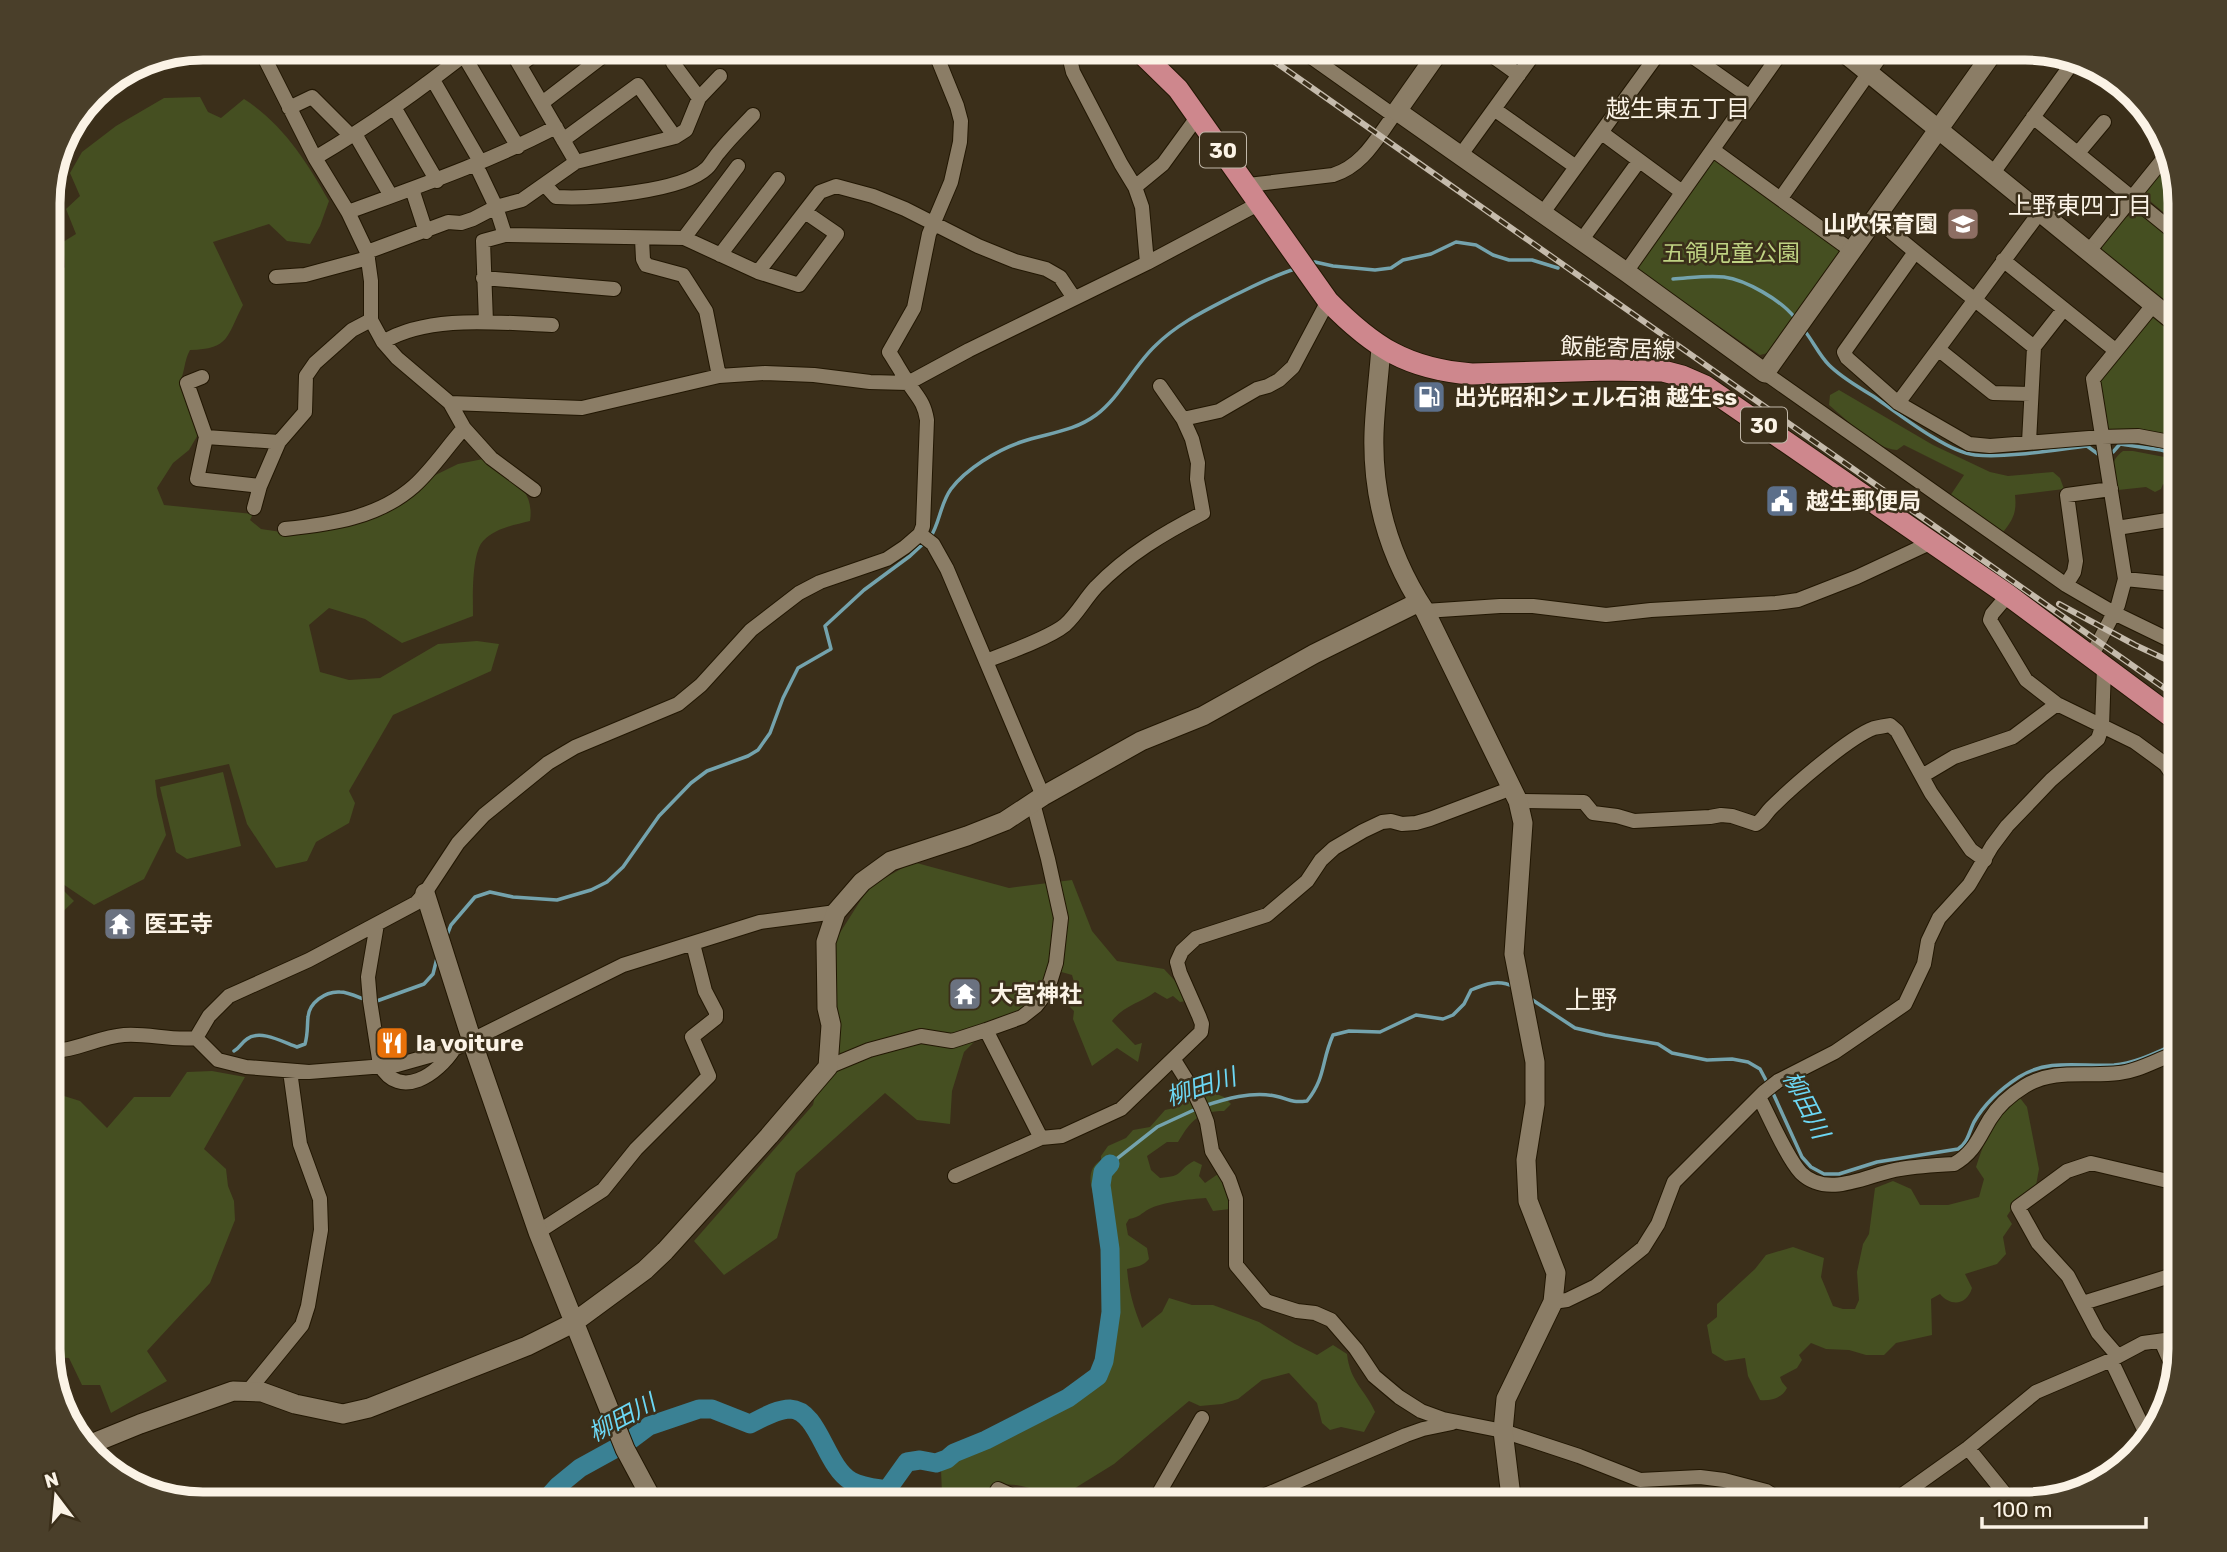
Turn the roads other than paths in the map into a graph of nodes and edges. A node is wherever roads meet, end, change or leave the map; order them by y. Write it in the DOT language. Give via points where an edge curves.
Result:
graph roads {
  1 [pos="265,60"];
  2 [pos="458,60"];
  3 [pos="467,60"];
  4 [pos="517,60"];
  5 [pos="527,60"];
  6 [pos="598,60"];
  7 [pos="677,60"];
  8 [pos="938,60"];
  9 [pos="1070,60"];
  10 [pos="1148,60"];
  11 [pos="1316,60"];
  12 [pos="1432,60"];
  13 [pos="1498,60"];
  14 [pos="1530,60"];
  15 [pos="1654,60"];
  16 [pos="1697,60"];
  17 [pos="1776,60"];
  18 [pos="1852,60"];
  19 [pos="1878,60"];
  20 [pos="1988,60"];
  21 [pos="520,65"];
  22 [pos="2069,67"];
  23 [pos="1868,74"];
  24 [pos="1519,75"];
  25 [pos="720,76"];
  26 [pos="433,80"];
  27 [pos="699,97"];
  28 [pos="1750,97"];
  29 [pos="542,103"];
  30 [pos="394,107"];
  31 [pos="289,108"];
  32 [pos="1494,109"];
  33 [pos="1395,113"];
  34 [pos="753,115"];
  35 [pos="1198,116"];
  36 [pos="2033,117"];
  37 [pos="2104,122"];
  38 [pos="1938,130"];
  39 [pos="1602,133"];
  40 [pos="560,134"];
  41 [pos="353,135"];
  42 [pos="675,137"];
  43 [pos="518,147"];
  44 [pos="1713,150"];
  45 [pos="2078,153"];
  46 [pos="1460,156"];
  47 [pos="315,158"];
  48 [pos="1639,161"];
  49 [pos="2161,161"];
  50 [pos="576,162"];
  51 [pos="478,164"];
  52 [pos="738,166"];
  53 [pos="1576,167"];
  54 [pos="1993,173"];
  55 [pos="778,178"];
  56 [pos="437,181"];
  57 [pos="545,185"];
  58 [pos="1135,187"];
  59 [pos="412,189"];
  60 [pos="1682,192"];
  61 [pos="1254,194"];
  62 [pos="391,196"];
  63 [pos="2132,197"];
  64 [pos="1781,198"];
  65 [pos="496,207"];
  66 [pos="348,212"];
  67 [pos="805,212"];
  68 [pos="2040,212"];
  69 [pos="1542,214"];
  70 [pos="1876,219"];
  71 [pos="934,224"];
  72 [pos="2168,227"];
  73 [pos="426,232"];
  74 [pos="505,235"];
  75 [pos="684,238"];
  76 [pos="642,239"];
  77 [pos="1581,241"];
  78 [pos="1852,251"];
  79 [pos="2089,251"];
  80 [pos="1915,252"];
  81 [pos="367,255"];
  82 [pos="720,255"];
  83 [pos="2003,260"];
  84 [pos="1147,263"];
  85 [pos="758,272"];
  86 [pos="1626,272"];
  87 [pos="276,278"];
  88 [pos="483,278"];
  89 [pos="614,289"];
  90 [pos="1074,298"];
  91 [pos="1975,298"];
  92 [pos="1328,301"];
  93 [pos="2154,304"];
  94 [pos="2063,310"];
  95 [pos="2168,316"];
  96 [pos="371,320"];
  97 [pos="486,322"];
  98 [pos="552,325"];
  99 [pos="383,342"];
  100 [pos="1381,347"];
  101 [pos="2034,347"];
  102 [pos="1938,349"];
  103 [pos="2115,350"];
  104 [pos="1765,373"];
  105 [pos="719,376"];
  106 [pos="202,377"];
  107 [pos="908,383"];
  108 [pos="1160,386"];
  109 [pos="2031,394"];
  110 [pos="450,403"];
  111 [pos="1898,403"];
  112 [pos="1183,419"];
  113 [pos="464,428"];
  114 [pos="206,437"];
  115 [pos="2103,441"];
  116 [pos="279,442"];
  117 [pos="2029,442"];
  118 [pos="2168,442"];
  119 [pos="260,486"];
  120 [pos="2111,489"];
  121 [pos="534,490"];
  122 [pos="254,508"];
  123 [pos="2168,520"];
  124 [pos="2117,528"];
  125 [pos="285,529"];
  126 [pos="926,538"];
  127 [pos="1932,542"];
  128 [pos="2124,579"];
  129 [pos="2168,582"];
  130 [pos="2066,585"];
  131 [pos="2008,595"];
  132 [pos="1422,606"];
  133 [pos="2114,613"];
  134 [pos="2168,639"];
  135 [pos="986,661"];
  136 [pos="2098,662"];
  137 [pos="2057,704"];
  138 [pos="2168,714"];
  139 [pos="2102,727"];
  140 [pos="2168,768"];
  141 [pos="1922,776"];
  142 [pos="1515,795"];
  143 [pos="1038,800"];
  144 [pos="1985,860"];
  145 [pos="425,893"];
  146 [pos="836,912"];
  147 [pos="377,924"];
  148 [pos="693,944"];
  149 [pos="986,1030"];
  150 [pos="196,1038"];
  151 [pos="471,1038"];
  152 [pos="60,1050"];
  153 [pos="2168,1055"];
  154 [pos="1174,1060"];
  155 [pos="380,1065"];
  156 [pos="828,1066"];
  157 [pos="290,1071"];
  158 [pos="1759,1097"];
  159 [pos="1041,1138"];
  160 [pos="955,1176"];
  161 [pos="2168,1181"];
  162 [pos="538,1232"];
  163 [pos="2168,1277"];
  164 [pos="1553,1302"];
  165 [pos="2083,1303"];
  166 [pos="573,1322"];
  167 [pos="2168,1340"];
  168 [pos="2161,1341"];
  169 [pos="2167,1355"];
  170 [pos="2114,1357"];
  171 [pos="249,1390"];
  172 [pos="1202,1419"];
  173 [pos="1454,1422"];
  174 [pos="2146,1424"];
  175 [pos="1503,1431"];
  176 [pos="94,1443"];
  177 [pos="1968,1448"];
  178 [pos="648,1492"];
  179 [pos="1160,1492"];
  180 [pos="1272,1492"];
  181 [pos="1510,1492"];
  182 [pos="1768,1492"];
  183 [pos="1906,1492"];
  184 [pos="2004,1492"];
  1 -- 31 [label="street"];
  2 -- 26 [label="street"];
  3 -- 43 [label="street"];
  4 -- 21 [label="street"];
  5 -- 21 [label="street"];
  6 -- 29 [label="street"];
  7 -- 27 [label="street" via="673,63"];
  8 -- 71 [label="street" via="961,121 951,182"];
  9 -- 58 [label="street"];
  10 -- 35 [label="main road, 飯能寄居線 / 30"];
  11 -- 33 [label="street"];
  12 -- 33 [label="street"];
  13 -- 24 [label="street"];
  14 -- 24 [label="street"];
  15 -- 39 [label="street"];
  16 -- 28 [label="street"];
  17 -- 28 [label="street"];
  18 -- 23 [label="street"];
  19 -- 23 [label="street"];
  20 -- 38 [label="street"];
  21 -- 29 [label="street"];
  22 -- 36 [label="street"];
  23 -- 38 [label="street"];
  23 -- 64 [label="street"];
  24 -- 32 [label="street"];
  25 -- 27 [label="street"];
  26 -- 30 [label="street"];
  26 -- 51 [label="street"];
  27 -- 42 [label="street" via="686,130"];
  28 -- 44 [label="street"];
  29 -- 40 [label="street"];
  30 -- 41 [label="street"];
  30 -- 56 [label="street"];
  31 -- 41 [label="street" via="312,97"];
  31 -- 47 [label="street"];
  32 -- 46 [label="street"];
  32 -- 53 [label="street"];
  33 -- 46 [label="street"];
  33 -- 61 [label="street" via="1351,168"];
  34 -- 57 [label="street" via="706,169 665,186 572,198 556,197"];
  35 -- 58 [label="street" via="1163,164"];
  35 -- 61 [label="main road, 飯能寄居線 / 30"];
  36 -- 45 [label="street"];
  36 -- 54 [label="street"];
  37 -- 45 [label="street"];
  38 -- 54 [label="street"];
  38 -- 70 [label="street"];
  39 -- 48 [label="street"];
  39 -- 53 [label="street"];
  40 -- 42 [label="street" via="638,85"];
  40 -- 43 [label="street"];
  40 -- 50 [label="street"];
  41 -- 47 [label="street"];
  41 -- 62 [label="street"];
  42 -- 50 [label="street"];
  43 -- 51 [label="street"];
  44 -- 60 [label="street"];
  44 -- 64 [label="street"];
  45 -- 63 [label="street"];
  46 -- 69 [label="street"];
  47 -- 66 [label="street"];
  48 -- 60 [label="street"];
  48 -- 77 [label="street"];
  49 -- 63 [label="street"];
  50 -- 57 [label="street"];
  51 -- 56 [label="street"];
  51 -- 65 [label="street"];
  52 -- 75 [label="street"];
  53 -- 69 [label="street"];
  54 -- 68 [label="street"];
  55 -- 82 [label="street"];
  56 -- 59 [label="street"];
  57 -- 65 [label="street" via="522,200"];
  58 -- 84 [label="street" via="1142,207"];
  59 -- 62 [label="street"];
  59 -- 73 [label="street"];
  60 -- 86 [label="street"];
  61 -- 84 [label="street"];
  61 -- 92 [label="main road, 飯能寄居線 / 30"];
  62 -- 66 [label="street"];
  63 -- 72 [label="street"];
  63 -- 79 [label="street"];
  64 -- 78 [label="street"];
  65 -- 73 [label="street" via="473,219 448,222"];
  65 -- 74 [label="street"];
  66 -- 81 [label="street"];
  67 -- 71 [label="street" via="820,192 836,186 873,196"];
  67 -- 85 [label="street"];
  67 -- 85 [label="street" via="837,233 799,285"];
  68 -- 79 [label="street"];
  68 -- 83 [label="street"];
  69 -- 77 [label="street"];
  70 -- 78 [label="street"];
  70 -- 80 [label="street"];
  71 -- 90 [label="street" via="1015,261 1046,269 1060,277"];
  71 -- 107 [label="street" via="914,308 889,352"];
  73 -- 81 [label="street"];
  74 -- 76 [label="street"];
  74 -- 88 [label="street" via="483,241"];
  75 -- 76 [label="street"];
  75 -- 82 [label="street"];
  76 -- 105 [label="street" via="646,265 683,275 706,311"];
  77 -- 86 [label="street"];
  78 -- 104 [label="street"];
  79 -- 93 [label="street"];
  80 -- 91 [label="street"];
  80 -- 111 [label="street" via="1844,352"];
  81 -- 87 [label="street" via="305,275"];
  81 -- 96 [label="street"];
  82 -- 85 [label="street"];
  83 -- 91 [label="street"];
  83 -- 94 [label="street"];
  84 -- 90 [label="street"];
  86 -- 104 [label="street"];
  88 -- 89 [label="street"];
  88 -- 97 [label="street"];
  90 -- 107 [label="street"];
  91 -- 101 [label="street"];
  91 -- 102 [label="street"];
  92 -- 100 [label="main road, 飯能寄居線 / 30"];
  92 -- 112 [label="street" via="1293,367 1279,380 1219,411"];
  93 -- 95 [label="street"];
  93 -- 103 [label="street"];
  94 -- 101 [label="street"];
  94 -- 103 [label="street"];
  96 -- 99 [label="street"];
  96 -- 116 [label="street" via="352,330 315,363 306,376 305,412"];
  97 -- 98 [label="street"];
  97 -- 99 [label="street" via="427,326 399,332"];
  99 -- 110 [label="street"];
  100 -- 127 [label="main road, 飯能寄居線 / 30" via="1404,359 1451,372 1642,370 1682,376 1727,399"];
  100 -- 132 [label="street" via="1375,471 1390,546"];
  101 -- 109 [label="street"];
  102 -- 109 [label="street" via="1993,393"];
  102 -- 111 [label="street"];
  103 -- 115 [label="street" via="2093,379"];
  104 -- 130 [label="street"];
  105 -- 107 [label="street" via="765,373"];
  105 -- 110 [label="street" via="582,408"];
  106 -- 114 [label="street" via="187,383"];
  107 -- 126 [label="street" via="923,402 927,420"];
  108 -- 112 [label="street"];
  109 -- 117 [label="street"];
  110 -- 113 [label="street"];
  111 -- 117 [label="street" via="1969,444"];
  112 -- 135 [label="street" via="1198,463 1203,513 1123,561 1064,625"];
  113 -- 121 [label="street" via="491,458"];
  113 -- 125 [label="street" via="416,485 395,501 352,519"];
  114 -- 116 [label="street"];
  114 -- 119 [label="street" via="197,479"];
  115 -- 117 [label="street"];
  115 -- 118 [label="street" via="2138,436"];
  115 -- 120 [label="street"];
  116 -- 119 [label="street"];
  119 -- 122 [label="street"];
  120 -- 124 [label="street"];
  120 -- 130 [label="street" via="2067,495 2076,561"];
  123 -- 124 [label="street"];
  124 -- 128 [label="street"];
  126 -- 135 [label="street" via="947,569"];
  126 -- 145 [label="street" via="887,559 799,593 751,630 678,704 548,763 484,815 458,843"];
  127 -- 131 [label="main road, 飯能寄居線 / 30"];
  127 -- 132 [label="street" via="1857,577 1798,600 1776,603 1606,615 1532,606"];
  128 -- 129 [label="street"];
  128 -- 133 [label="street"];
  130 -- 133 [label="street"];
  131 -- 136 [label="main road, 飯能寄居線 / 30"];
  131 -- 137 [label="street" via="1990,620 2026,680"];
  132 -- 142 [label="street"];
  132 -- 143 [label="street" via="1314,654 1203,716 1141,741"];
  133 -- 134 [label="street"];
  133 -- 136 [label="street"];
  135 -- 143 [label="street"];
  136 -- 138 [label="main road, 飯能寄居線 / 30"];
  136 -- 139 [label="street"];
  137 -- 139 [label="street"];
  137 -- 141 [label="street" via="2013,737 1954,757"];
  139 -- 140 [label="street" via="2134,742"];
  139 -- 144 [label="street" via="2098,739 2007,826"];
  141 -- 142 [label="street" via="1890,725 1857,737 1756,824 1721,815 1634,821 1593,813 1584,802"];
  141 -- 144 [label="street" via="1971,850"];
  142 -- 154 [label="street" via="1416,823 1382,822 1334,848 1307,881 1267,915 1196,938 1177,962 1202,1024 1201,1032"];
  142 -- 164 [label="street" via="1523,823 1514,954 1535,1062 1535,1104 1526,1160 1528,1200 1556,1273"];
  143 -- 146 [label="street" via="1005,821 891,861 857,886"];
  143 -- 149 [label="street" via="1061,918 1056,963 1047,992 1035,1006 1022,1017"];
  144 -- 158 [label="street" via="1938,918 1905,1004"];
  145 -- 147 [label="street" via="416,903"];
  145 -- 151 [label="street"];
  146 -- 148 [label="street" via="760,922"];
  146 -- 156 [label="street" via="826,943 831,1025"];
  147 -- 150 [label="street" via="229,996"];
  147 -- 155 [label="street" via="368,976"];
  148 -- 151 [label="street" via="623,965"];
  148 -- 162 [label="street" via="705,991 716,1012 716,1018 692,1037 709,1076 636,1149 603,1190"];
  149 -- 156 [label="street" via="952,1041 921,1036"];
  149 -- 159 [label="street"];
  150 -- 152 [label="street" via="124,1035"];
  150 -- 157 [label="street" via="218,1060"];
  151 -- 155 [label="street" via="454,1049"];
  151 -- 162 [label="street"];
  153 -- 158 [label="street" via="2120,1073 2068,1072 2026,1085 1990,1118 1974,1149 1954,1164 1899,1169 1836,1185 1816,1182 1801,1172"];
  154 -- 159 [label="street" via="1121,1109 1062,1136"];
  154 -- 173 [label="street" via="1202,1109 1212,1151 1236,1199 1236,1265 1241,1273 1266,1301 1331,1320 1374,1376 1399,1397"];
  155 -- 157 [label="street"];
  156 -- 166 [label="street" via="665,1251"];
  157 -- 171 [label="street" via="300,1144 320,1199 321,1230 302,1325"];
  158 -- 164 [label="street" via="1674,1182 1643,1248 1596,1286"];
  159 -- 160 [label="street"];
  161 -- 165 [label="street" via="2091,1163 2067,1171 2018,1207 2038,1243 2068,1276"];
  162 -- 166 [label="street"];
  163 -- 165 [label="street"];
  164 -- 175 [label="street" via="1506,1399"];
  165 -- 170 [label="street"];
  166 -- 171 [label="street" via="515,1351 343,1414"];
  166 -- 178 [label="street" via="621,1440"];
  167 -- 168 [label="street"];
  168 -- 169 [label="street"];
  168 -- 170 [label="street" via="2143,1343"];
  170 -- 174 [label="street"];
  170 -- 177 [label="street" via="2036,1392"];
  171 -- 176 [label="street" via="212,1396"];
  172 -- 179 [label="street"];
  173 -- 175 [label="street"];
  173 -- 180 [label="street" via="1406,1435"];
  175 -- 181 [label="street"];
  175 -- 182 [label="street" via="1640,1480 1700,1477"];
  177 -- 183 [label="street"];
  177 -- 184 [label="street"];
}
